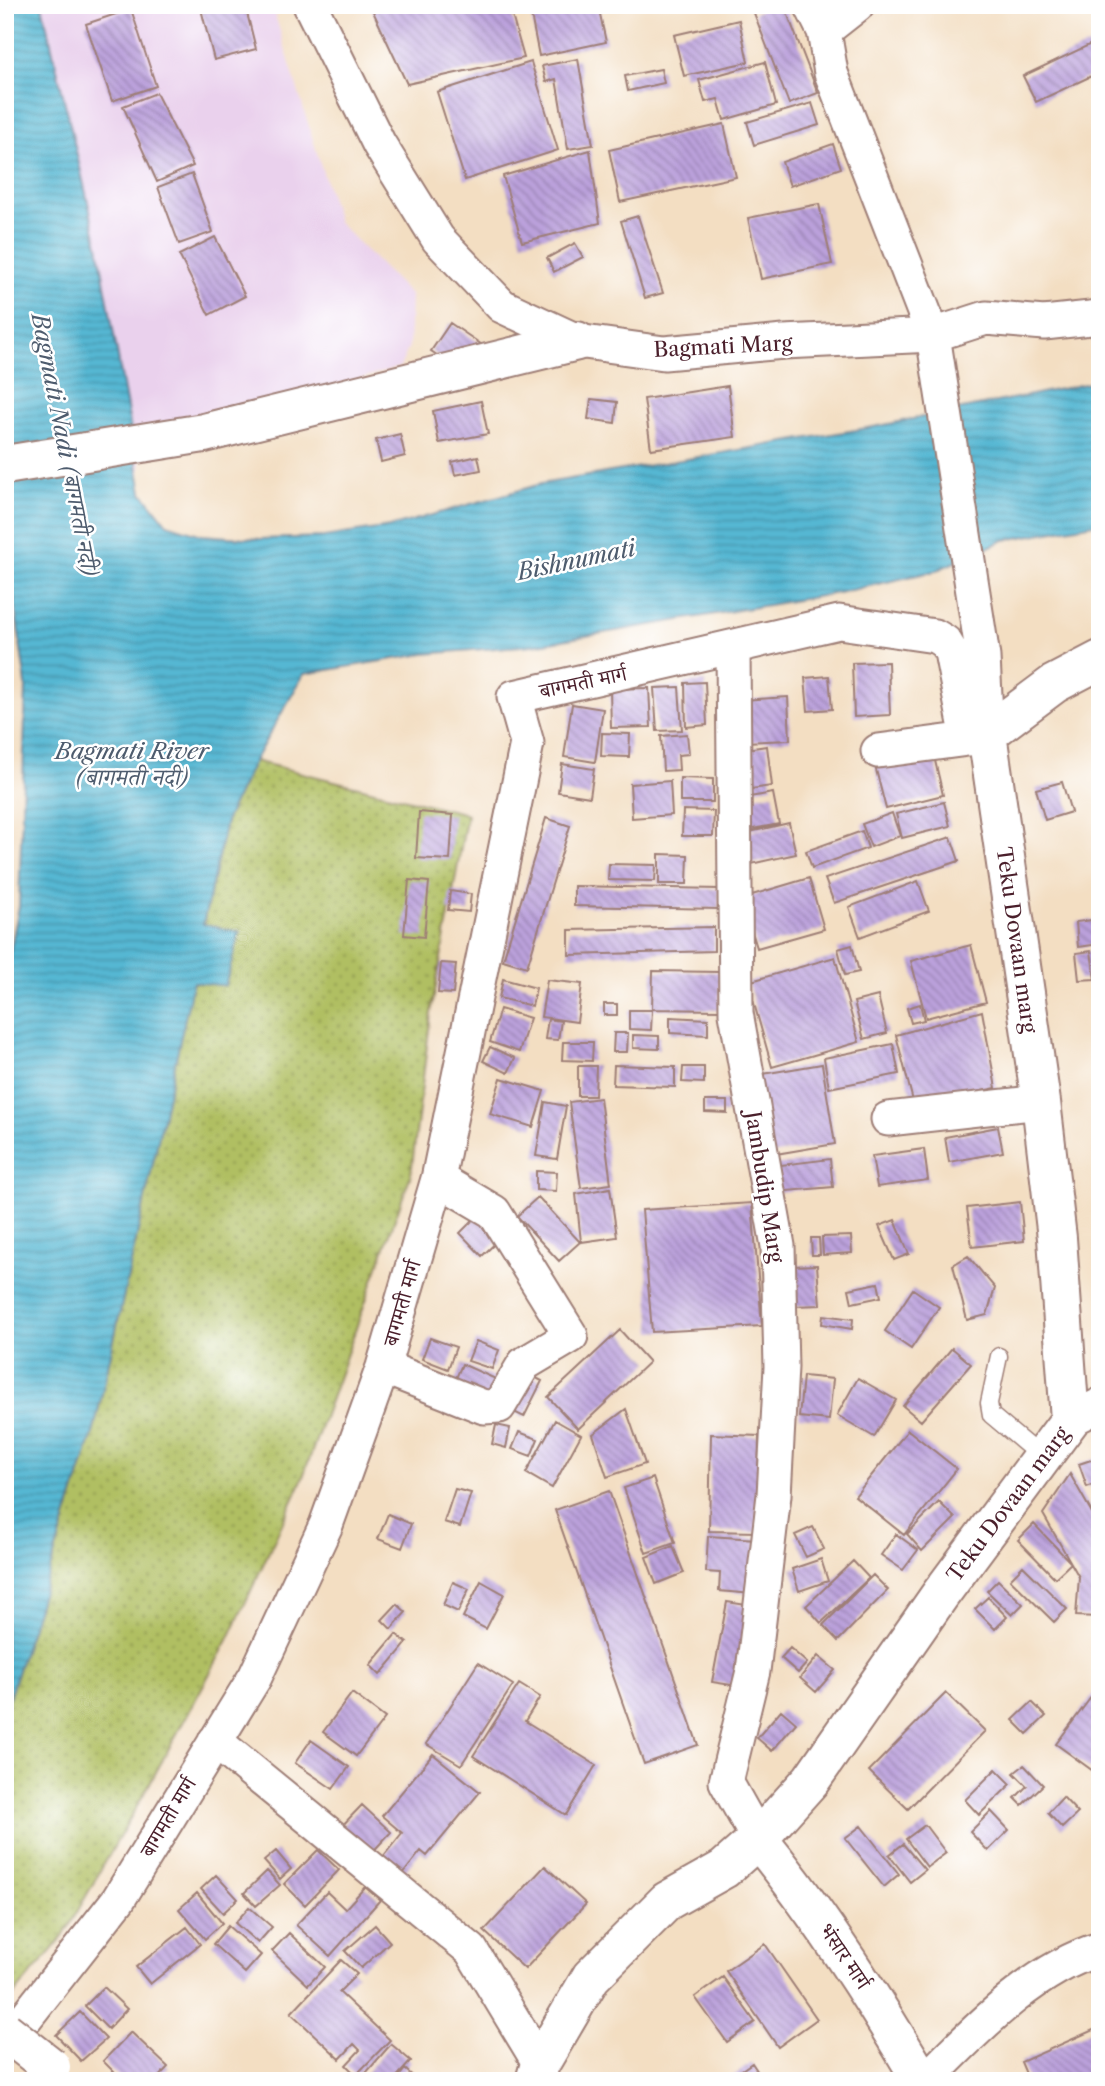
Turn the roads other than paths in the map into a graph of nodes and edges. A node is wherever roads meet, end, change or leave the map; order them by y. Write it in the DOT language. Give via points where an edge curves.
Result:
graph roads {
  1 [pos="310,5"];
  2 [pos="857,5"];
  3 [pos="818,18"];
  4 [pos="1100,317"];
  5 [pos="933,335"];
  6 [pos="578,341"];
  7 [pos="5,466"];
  8 [pos="733,648"];
  9 [pos="1100,660"];
  10 [pos="977,736"];
  11 [pos="878,751"];
  12 [pos="1041,1102"];
  13 [pos="888,1119"];
  14 [pos="438,1179"];
  15 [pos="999,1356"];
  16 [pos="383,1367"];
  17 [pos="1090,1416"];
  18 [pos="1041,1458"];
  19 [pos="215,1741"];
  20 [pos="758,1839"];
  21 [pos="1100,1950"];
  22 [pos="5,2031"];
  23 [pos="5,2044"];
  24 [pos="538,2072"];
  25 [pos="58,2074"];
  26 [pos="924,2081"];
  1 -- 6 [label="street, Bagmati Marg" via="379,144 438,239 502,306"];
  2 -- 3 [label="street"];
  3 -- 5 [label="street" via="831,73"];
  4 -- 5 [label="street, Bagmati Marg" via="1044,323 986,318"];
  5 -- 6 [label="street, Bagmati Marg" via="664,353"];
  5 -- 10 [label="street" via="983,657"];
  6 -- 7 [label="main road" via="204,433"];
  8 -- 10 [label="street" via="839,622 935,636 951,652"];
  8 -- 14 [label="street, बागमती मार्ग" via="514,697 527,743"];
  8 -- 20 [label="street, Jambudip Marg" via="736,1013 778,1246 781,1367 774,1495 753,1671 726,1782"];
  9 -- 10 [label="main road" via="1054,684"];
  10 -- 11 [label="street"];
  10 -- 12 [label="main road, Teku Dovaan marg"];
  12 -- 13 [label="street"];
  12 -- 17 [label="main road, Teku Dovaan marg" via="1057,1238"];
  14 -- 16 [label="street, बागमती मार्ग"];
  14 -- 16 [label="street" via="494,1212 571,1336 524,1364 499,1406 484,1407"];
  15 -- 18 [label="lane" via="989,1403 991,1415"];
  16 -- 19 [label="street, बागमती मार्ग" via="326,1525 255,1676"];
  17 -- 18 [label="main road, Teku Dovaan marg"];
  18 -- 20 [label="main road, Teku Dovaan marg" via="811,1780"];
  19 -- 23 [label="street, बागमती मार्ग" via="118,1900"];
  19 -- 24 [label="street" via="471,1950"];
  20 -- 24 [label="main road, Teku Dovaan marg" via="724,1868 667,1901 592,1977"];
  20 -- 26 [label="main road, भंसार मार्ग" via="805,1897"];
  21 -- 26 [label="street" via="1071,1958 1005,2005"];
  22 -- 25 [label="main road, bridge"];
}
